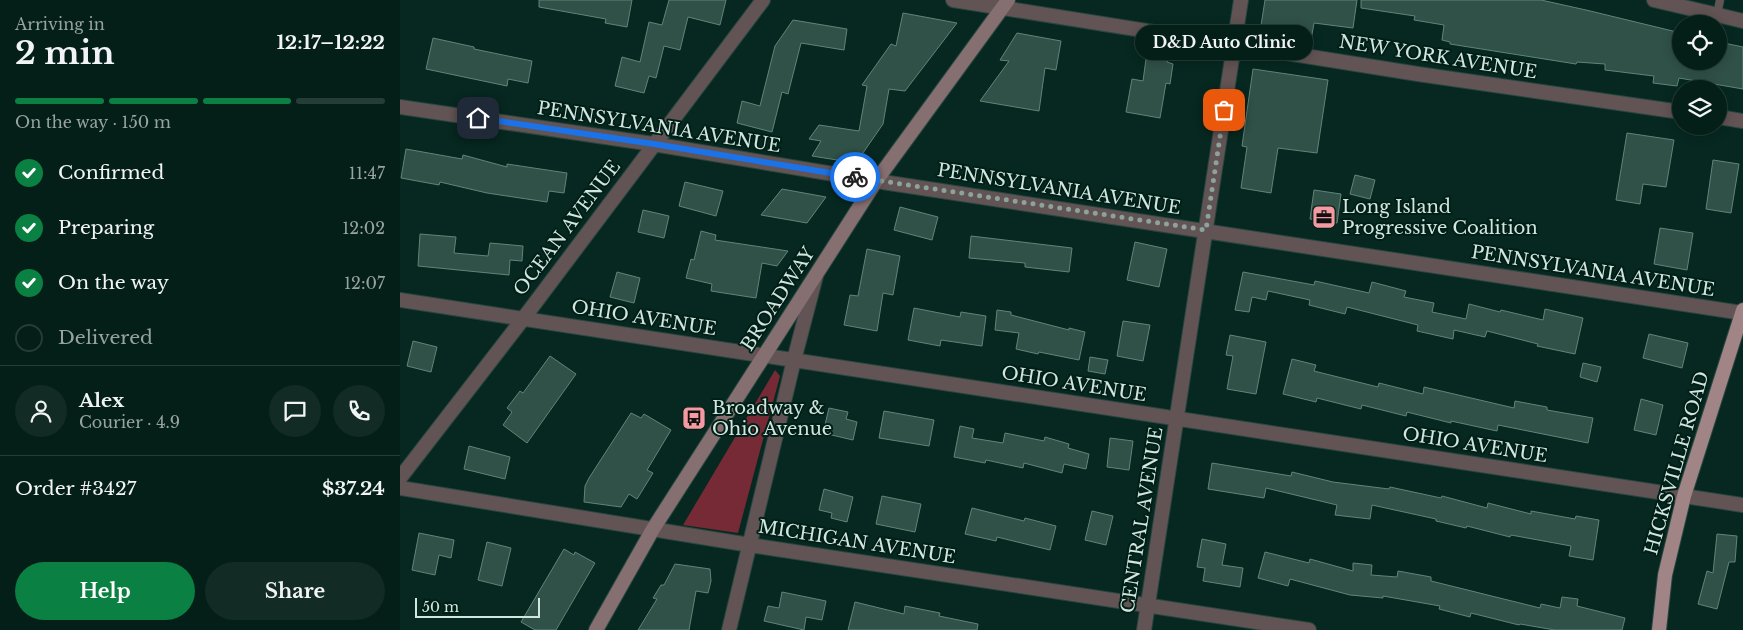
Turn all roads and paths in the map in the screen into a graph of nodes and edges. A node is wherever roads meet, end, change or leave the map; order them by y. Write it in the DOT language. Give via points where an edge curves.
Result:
graph roads {
  1 [pos="762,0"];
  2 [pos="953,0"];
  3 [pos="1241,0"];
  4 [pos="1654,0"];
  5 [pos="1720,0"];
  6 [pos="1005,4"];
  7 [pos="1717,15"];
  8 [pos="1727,17"];
  9 [pos="1743,21"];
  10 [pos="1234,44"];
  11 [pos="400,107"];
  12 [pos="1672,111"];
  13 [pos="1727,118"];
  14 [pos="1743,121"];
  15 [pos="654,144"];
  16 [pos="876,181"];
  17 [pos="1206,230"];
  18 [pos="818,272"];
  19 [pos="400,300"];
  20 [pos="1743,312"];
  21 [pos="523,319"];
  22 [pos="764,355"];
  23 [pos="794,360"];
  24 [pos="1177,418"];
  25 [pos="400,478"];
  26 [pos="400,488"];
  27 [pos="1684,496"];
  28 [pos="1743,505"];
  29 [pos="653,529"];
  30 [pos="750,545"];
  31 [pos="1148,605"];
  32 [pos="596,630"];
  33 [pos="729,630"];
  34 [pos="1144,630"];
  35 [pos="1309,630"];
  36 [pos="1660,630"];
  1 -- 15 [label="street, OCEAN AVENUE"];
  2 -- 6 [label="street, NEW YORK AVENUE"];
  3 -- 10 [label="street, CENTRAL AVENUE"];
  4 -- 7 [label="street"];
  5 -- 7 [label="lane"];
  6 -- 10 [label="street, NEW YORK AVENUE"];
  6 -- 16 [label="main road, BROADWAY"];
  8 -- 9 [label="street"];
  10 -- 12 [label="street, NEW YORK AVENUE"];
  10 -- 17 [label="street, CENTRAL AVENUE"];
  11 -- 15 [label="street, PENNSYLVANIA AVENUE"];
  13 -- 14 [label="street"];
  15 -- 16 [label="street, PENNSYLVANIA AVENUE"];
  15 -- 21 [label="street, OCEAN AVENUE"];
  16 -- 17 [label="street, PENNSYLVANIA AVENUE"];
  16 -- 18 [label="main road, BROADWAY"];
  17 -- 20 [label="street, PENNSYLVANIA AVENUE"];
  17 -- 24 [label="street, CENTRAL AVENUE"];
  18 -- 22 [label="main road, BROADWAY"];
  18 -- 23 [label="street"];
  19 -- 21 [label="street, OHIO AVENUE"];
  20 -- 27 [label="main road, HICKSVILLE ROAD"];
  21 -- 22 [label="street, OHIO AVENUE"];
  21 -- 25 [label="street, OCEAN AVENUE"];
  22 -- 23 [label="street, OHIO AVENUE"];
  22 -- 29 [label="main road, BROADWAY"];
  23 -- 24 [label="street, OHIO AVENUE"];
  23 -- 30 [label="street"];
  24 -- 27 [label="street, OHIO AVENUE"];
  24 -- 31 [label="street, CENTRAL AVENUE"];
  26 -- 29 [label="street, MICHIGAN AVENUE"];
  27 -- 28 [label="street, OHIO AVENUE"];
  27 -- 36 [label="main road, HICKSVILLE ROAD" via="1664,575"];
  29 -- 30 [label="street, MICHIGAN AVENUE"];
  29 -- 32 [label="main road, BROADWAY"];
  30 -- 31 [label="street, MICHIGAN AVENUE"];
  30 -- 33 [label="street"];
  31 -- 34 [label="street, CENTRAL AVENUE"];
  31 -- 35 [label="street, MICHIGAN AVENUE"];
}
